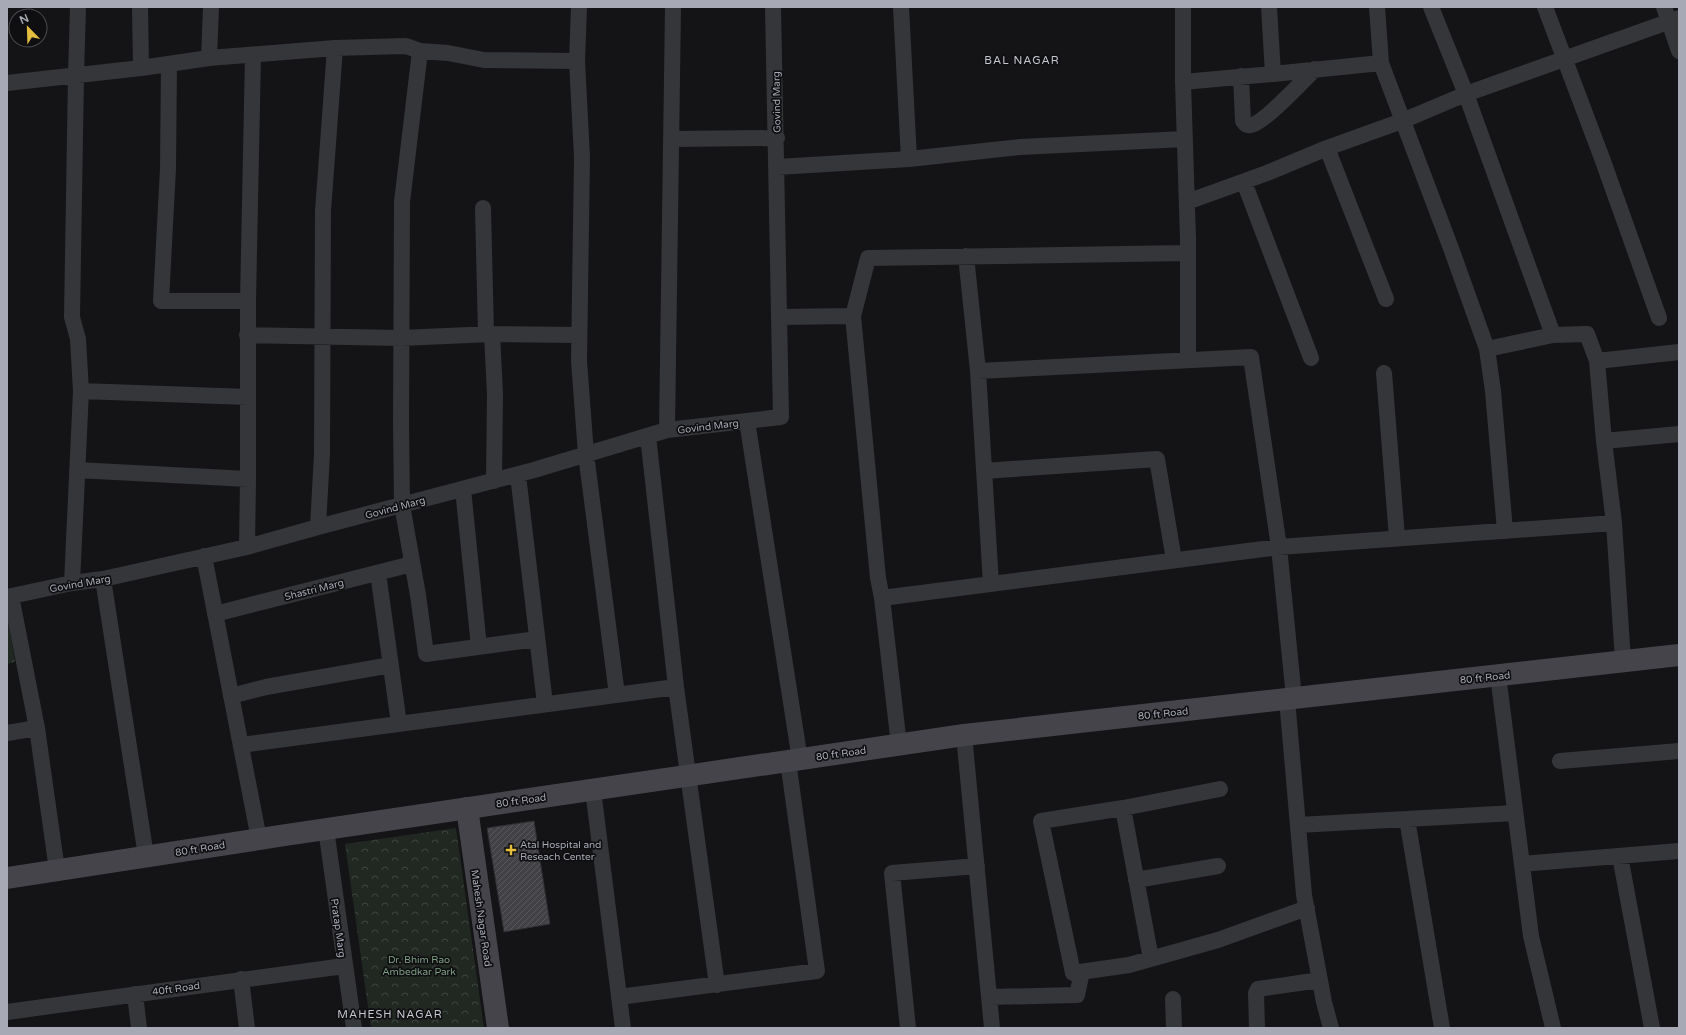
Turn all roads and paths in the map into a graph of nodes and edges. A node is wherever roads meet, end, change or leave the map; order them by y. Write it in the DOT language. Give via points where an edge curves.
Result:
graph roads {
  1 [pos="78,7"];
  2 [pos="140,7"];
  3 [pos="211,7"];
  4 [pos="579,7"];
  5 [pos="673,7"];
  6 [pos="773,7"];
  7 [pos="901,7"];
  8 [pos="1183,7"];
  9 [pos="1269,7"];
  10 [pos="1377,7"];
  11 [pos="1432,7"];
  12 [pos="1545,7"];
  13 [pos="1664,7"];
  14 [pos="1674,20"];
  15 [pos="335,48"];
  16 [pos="420,51"];
  17 [pos="1679,51"];
  18 [pos="253,55"];
  19 [pos="209,58"];
  20 [pos="1565,59"];
  21 [pos="577,61"];
  22 [pos="1381,63"];
  23 [pos="169,64"];
  24 [pos="141,68"];
  25 [pos="1315,69"];
  26 [pos="1273,74"];
  27 [pos="76,75"];
  28 [pos="1241,76"];
  29 [pos="1183,82"];
  30 [pos="7,83"];
  31 [pos="1466,94"];
  32 [pos="1402,121"];
  33 [pos="776,138"];
  34 [pos="671,139"];
  35 [pos="1185,139"];
  36 [pos="1327,148"];
  37 [pos="909,159"];
  38 [pos="777,167"];
  39 [pos="1244,182"];
  40 [pos="1187,202"];
  41 [pos="483,208"];
  42 [pos="1188,253"];
  43 [pos="966,256"];
  44 [pos="1386,299"];
  45 [pos="248,300"];
  46 [pos="780,316"];
  47 [pos="853,316"];
  48 [pos="1659,318"];
  49 [pos="489,334"];
  50 [pos="247,335"];
  51 [pos="579,335"];
  52 [pos="1553,335"];
  53 [pos="322,336"];
  54 [pos="401,338"];
  55 [pos="1487,349"];
  56 [pos="1679,352"];
  57 [pos="1311,358"];
  58 [pos="1188,360"];
  59 [pos="1597,361"];
  60 [pos="978,371"];
  61 [pos="1384,373"];
  62 [pos="81,390"];
  63 [pos="248,397"];
  64 [pos="747,421"];
  65 [pos="667,430"];
  66 [pos="1679,434"];
  67 [pos="648,436"];
  68 [pos="1604,441"];
  69 [pos="586,454"];
  70 [pos="78,470"];
  71 [pos="984,471"];
  72 [pos="518,474"];
  73 [pos="248,479"];
  74 [pos="494,481"];
  75 [pos="463,489"];
  76 [pos="402,505"];
  77 [pos="1614,524"];
  78 [pos="318,527"];
  79 [pos="1505,531"];
  80 [pos="1398,538"];
  81 [pos="247,547"];
  82 [pos="1278,547"];
  83 [pos="204,556"];
  84 [pos="1174,560"];
  85 [pos="412,564"];
  86 [pos="378,573"];
  87 [pos="103,579"];
  88 [pos="72,583"];
  89 [pos="991,584"];
  90 [pos="9,597"];
  91 [pos="882,598"];
  92 [pos="215,614"];
  93 [pos="537,639"];
  94 [pos="479,647"];
  95 [pos="1679,655"];
  96 [pos="1623,661"];
  97 [pos="391,665"];
  98 [pos="1498,675"];
  99 [pos="676,687"];
  100 [pos="617,695"];
  101 [pos="231,696"];
  102 [pos="1290,698"];
  103 [pos="545,704"];
  104 [pos="399,724"];
  105 [pos="37,728"];
  106 [pos="7,732"];
  107 [pos="964,735"];
  108 [pos="241,745"];
  109 [pos="899,745"];
  110 [pos="1679,751"];
  111 [pos="794,760"];
  112 [pos="1560,761"];
  113 [pos="689,775"];
  114 [pos="1220,789"];
  115 [pos="592,790"];
  116 [pos="467,808"];
  117 [pos="1123,808"];
  118 [pos="1516,813"];
  119 [pos="1407,819"];
  120 [pos="1298,825"];
  121 [pos="326,829"];
  122 [pos="259,839"];
  123 [pos="1679,851"];
  124 [pos="146,856"];
  125 [pos="1620,856"];
  126 [pos="1522,864"];
  127 [pos="977,866"];
  128 [pos="1218,866"];
  129 [pos="57,870"];
  130 [pos="7,878"];
  131 [pos="1136,880"];
  132 [pos="1307,908"];
  133 [pos="1151,959"];
  134 [pos="344,966"];
  135 [pos="1082,972"];
  136 [pos="241,979"];
  137 [pos="1320,980"];
  138 [pos="717,984"];
  139 [pos="135,994"];
  140 [pos="619,997"];
  141 [pos="989,997"];
  142 [pos="1173,999"];
  143 [pos="7,1012"];
  144 [pos="139,1028"];
  145 [pos="247,1028"];
  146 [pos="354,1028"];
  147 [pos="498,1028"];
  148 [pos="623,1028"];
  149 [pos="908,1028"];
  150 [pos="992,1028"];
  151 [pos="1174,1028"];
  152 [pos="1257,1028"];
  153 [pos="1331,1028"];
  154 [pos="1442,1028"];
  155 [pos="1553,1028"];
  156 [pos="1652,1028"];
  1 -- 27 [label="street"];
  2 -- 24 [label="street"];
  3 -- 19 [label="street"];
  4 -- 21 [label="street"];
  5 -- 34 [label="street"];
  6 -- 33 [label="street, Govind Marg"];
  7 -- 37 [label="street"];
  8 -- 29 [label="street"];
  9 -- 26 [label="street"];
  10 -- 22 [label="street"];
  11 -- 31 [label="street"];
  12 -- 20 [label="street"];
  13 -- 14 [label="street"];
  14 -- 17 [label="street"];
  14 -- 20 [label="street"];
  15 -- 16 [label="street" via="406,46"];
  15 -- 18 [label="street"];
  15 -- 53 [label="street" via="323,211"];
  16 -- 21 [label="street" via="484,60"];
  16 -- 54 [label="street" via="402,202"];
  18 -- 19 [label="street"];
  18 -- 45 [label="street"];
  19 -- 23 [label="street"];
  20 -- 31 [label="street"];
  20 -- 48 [label="street"];
  21 -- 51 [label="street" via="582,157"];
  22 -- 25 [label="street"];
  22 -- 32 [label="street"];
  23 -- 24 [label="street"];
  23 -- 45 [label="street" via="168,168 161,301"];
  24 -- 27 [label="street"];
  25 -- 26 [label="street"];
  25 -- 28 [label="street" via="1267,114 1250,126 1243,121"];
  26 -- 28 [label="street"];
  27 -- 30 [label="street"];
  27 -- 62 [label="street" via="72,317 78,339"];
  28 -- 29 [label="street"];
  29 -- 35 [label="street"];
  31 -- 32 [label="street"];
  31 -- 52 [label="street"];
  32 -- 36 [label="street"];
  32 -- 55 [label="street"];
  33 -- 34 [label="street"];
  33 -- 38 [label="street, Govind Marg"];
  34 -- 65 [label="street"];
  35 -- 37 [label="street" via="1020,147"];
  35 -- 40 [label="street"];
  36 -- 39 [label="street"];
  36 -- 44 [label="street"];
  37 -- 38 [label="street"];
  38 -- 46 [label="street, Govind Marg"];
  39 -- 40 [label="street"];
  39 -- 57 [label="street"];
  40 -- 42 [label="street"];
  41 -- 49 [label="street"];
  42 -- 43 [label="street"];
  42 -- 58 [label="street"];
  43 -- 47 [label="street" via="868,258"];
  43 -- 60 [label="street"];
  45 -- 50 [label="street"];
  46 -- 47 [label="street"];
  46 -- 64 [label="street, Govind Marg" via="782,417"];
  47 -- 91 [label="street"];
  49 -- 51 [label="street"];
  49 -- 54 [label="street"];
  49 -- 74 [label="street" via="495,394"];
  50 -- 53 [label="street"];
  50 -- 63 [label="street"];
  51 -- 69 [label="street"];
  52 -- 55 [label="street"];
  52 -- 59 [label="street" via="1587,334"];
  53 -- 54 [label="street"];
  53 -- 78 [label="street" via="322,454"];
  54 -- 76 [label="street"];
  55 -- 79 [label="street"];
  56 -- 59 [label="street"];
  58 -- 60 [label="street"];
  58 -- 82 [label="street" via="1251,358"];
  59 -- 68 [label="street"];
  60 -- 71 [label="street"];
  61 -- 80 [label="street"];
  62 -- 63 [label="street"];
  62 -- 70 [label="street"];
  63 -- 73 [label="street"];
  64 -- 65 [label="street, Govind Marg"];
  64 -- 111 [label="street"];
  65 -- 67 [label="street, Govind Marg"];
  66 -- 68 [label="street"];
  67 -- 69 [label="street, Govind Marg"];
  67 -- 99 [label="street"];
  68 -- 77 [label="street"];
  69 -- 72 [label="street, Govind Marg"];
  69 -- 100 [label="street"];
  70 -- 73 [label="street"];
  70 -- 88 [label="street"];
  71 -- 84 [label="street" via="1157,459"];
  71 -- 89 [label="street"];
  72 -- 74 [label="street, Govind Marg"];
  72 -- 93 [label="street"];
  73 -- 81 [label="street"];
  74 -- 75 [label="street, Govind Marg"];
  75 -- 76 [label="street, Govind Marg"];
  75 -- 94 [label="street"];
  76 -- 78 [label="street, Govind Marg"];
  76 -- 85 [label="street"];
  77 -- 79 [label="street"];
  77 -- 96 [label="street"];
  78 -- 81 [label="street, Govind Marg"];
  79 -- 80 [label="street"];
  80 -- 82 [label="street"];
  81 -- 83 [label="street, Govind Marg"];
  82 -- 84 [label="street"];
  82 -- 102 [label="street"];
  83 -- 87 [label="street, Govind Marg"];
  83 -- 92 [label="street"];
  84 -- 89 [label="street"];
  85 -- 86 [label="street, Shastri Marg"];
  85 -- 94 [label="street" via="426,654"];
  86 -- 92 [label="street, Shastri Marg"];
  86 -- 97 [label="street"];
  87 -- 88 [label="street, Govind Marg"];
  87 -- 124 [label="street"];
  88 -- 90 [label="street, Govind Marg"];
  89 -- 91 [label="street"];
  90 -- 105 [label="street"];
  91 -- 109 [label="street"];
  92 -- 101 [label="street"];
  93 -- 94 [label="street"];
  93 -- 103 [label="street"];
  95 -- 96 [label="street, 80 ft Road"];
  96 -- 98 [label="street, 80 ft Road"];
  97 -- 101 [label="street" via="266,687"];
  97 -- 104 [label="street"];
  98 -- 102 [label="street, 80 ft Road"];
  98 -- 118 [label="street"];
  99 -- 100 [label="street"];
  99 -- 113 [label="street"];
  100 -- 103 [label="street"];
  101 -- 108 [label="street"];
  102 -- 107 [label="street, 80 ft Road"];
  102 -- 120 [label="street"];
  103 -- 104 [label="street"];
  104 -- 108 [label="street"];
  105 -- 106 [label="street"];
  105 -- 129 [label="street"];
  107 -- 109 [label="street, 80 ft Road"];
  107 -- 127 [label="street"];
  108 -- 122 [label="street"];
  109 -- 111 [label="street, 80 ft Road"];
  110 -- 112 [label="street"];
  111 -- 113 [label="street, 80 ft Road"];
  111 -- 138 [label="street" via="817,971"];
  113 -- 115 [label="street, 80 ft Road"];
  113 -- 138 [label="street"];
  114 -- 117 [label="street"];
  115 -- 116 [label="street, 80 ft Road"];
  115 -- 140 [label="street"];
  116 -- 121 [label="street, 80 ft Road"];
  116 -- 147 [label="street, Mahesh Nagar Road"];
  117 -- 131 [label="street"];
  117 -- 135 [label="street" via="1041,821 1073,973"];
  118 -- 119 [label="street"];
  118 -- 126 [label="street"];
  119 -- 120 [label="street"];
  119 -- 154 [label="street"];
  120 -- 132 [label="street"];
  121 -- 122 [label="street, 80 ft Road"];
  121 -- 134 [label="street, Pratap Marg"];
  122 -- 124 [label="street, 80 ft Road"];
  123 -- 125 [label="street"];
  124 -- 129 [label="street, 80 ft Road"];
  125 -- 126 [label="street"];
  125 -- 156 [label="street"];
  126 -- 155 [label="street" via="1531,936"];
  127 -- 141 [label="street"];
  127 -- 149 [label="street" via="892,873"];
  128 -- 131 [label="street"];
  129 -- 130 [label="street, 80 ft Road"];
  131 -- 133 [label="street"];
  132 -- 133 [label="street" via="1218,940"];
  132 -- 137 [label="street"];
  133 -- 135 [label="street"];
  134 -- 136 [label="street, 40ft Road"];
  134 -- 146 [label="street, Pratap Marg"];
  135 -- 141 [label="street" via="1077,995"];
  136 -- 139 [label="street, 40ft Road"];
  136 -- 145 [label="street"];
  137 -- 152 [label="street" via="1258,989"];
  137 -- 153 [label="street"];
  138 -- 140 [label="street"];
  139 -- 143 [label="street, 40ft Road"];
  139 -- 144 [label="street"];
  140 -- 148 [label="street"];
  141 -- 150 [label="street"];
  142 -- 151 [label="street"];
}
